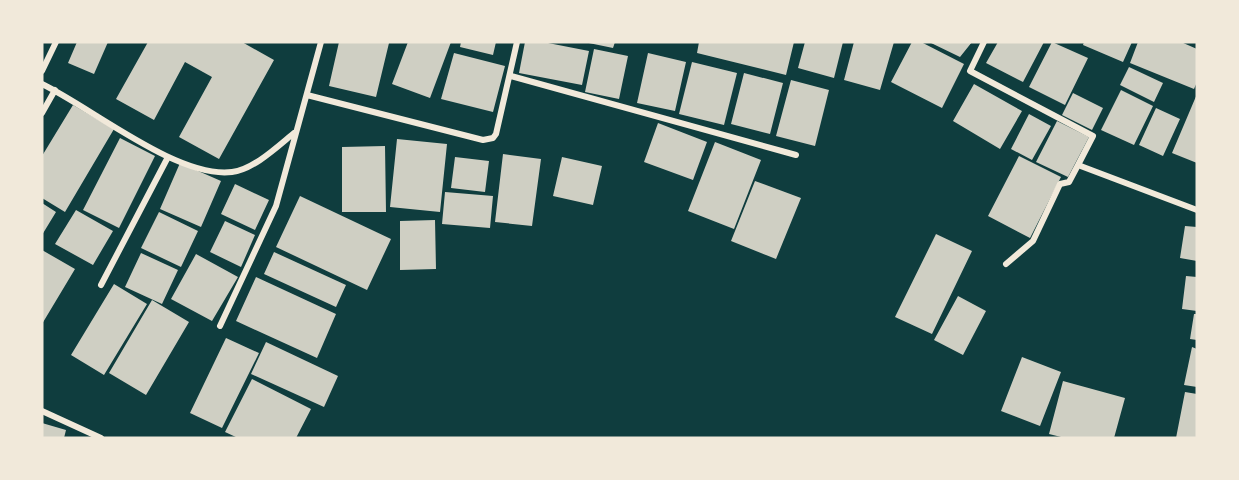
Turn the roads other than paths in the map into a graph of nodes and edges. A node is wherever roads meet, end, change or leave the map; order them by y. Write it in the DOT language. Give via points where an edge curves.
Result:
graph roads {
  1 [pos="56,42"];
  2 [pos="321,42"];
  3 [pos="517,42"];
  4 [pos="984,42"];
  5 [pos="42,71"];
  6 [pos="511,76"];
  7 [pos="42,84"];
  8 [pos="55,90"];
  9 [pos="307,95"];
  10 [pos="42,113"];
  11 [pos="295,133"];
  12 [pos="796,155"];
  13 [pos="168,157"];
  14 [pos="1078,165"];
  15 [pos="1197,210"];
  16 [pos="1006,264"];
  17 [pos="101,285"];
  18 [pos="220,326"];
  19 [pos="42,411"];
  20 [pos="101,438"];
  1 -- 5 [label="street"];
  2 -- 9 [label="street"];
  3 -- 6 [label="street"];
  4 -- 14 [label="street" via="970,71 1093,136"];
  6 -- 9 [label="street" via="496,134 483,140"];
  6 -- 12 [label="street"];
  7 -- 8 [label="street"];
  8 -- 10 [label="street"];
  8 -- 13 [label="street"];
  9 -- 11 [label="street"];
  11 -- 13 [label="street" via="257,161 234,172 194,168"];
  11 -- 18 [label="street" via="276,206"];
  13 -- 17 [label="street"];
  14 -- 15 [label="street"];
  14 -- 16 [label="street" via="1069,182 1060,184 1033,241"];
  19 -- 20 [label="street"];
}
